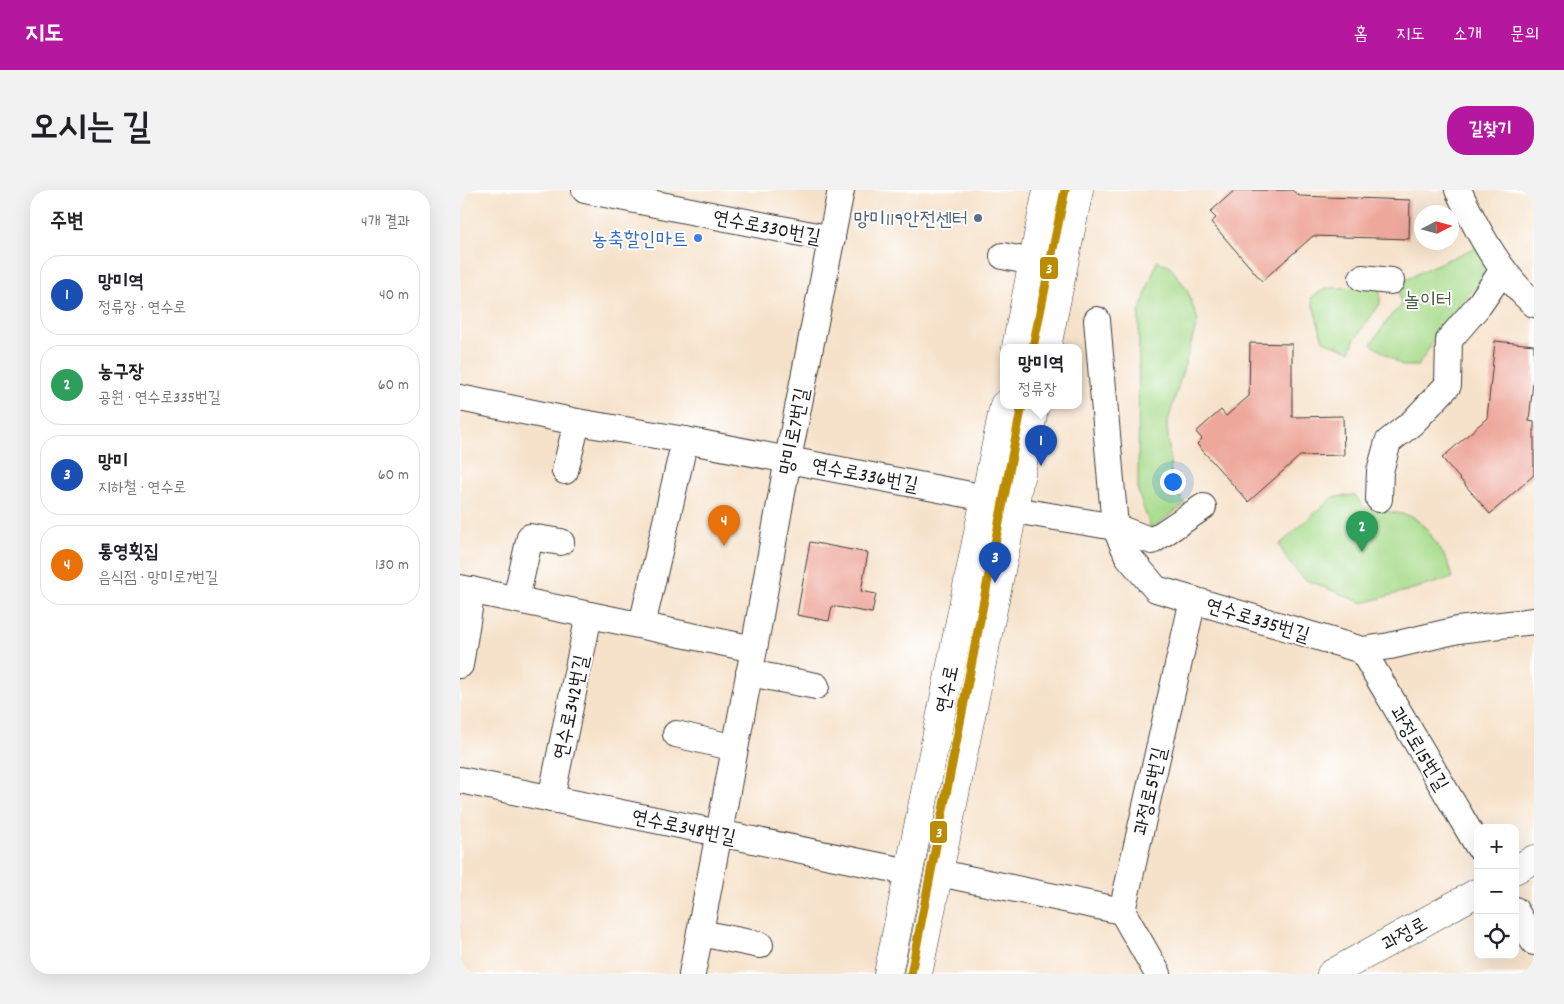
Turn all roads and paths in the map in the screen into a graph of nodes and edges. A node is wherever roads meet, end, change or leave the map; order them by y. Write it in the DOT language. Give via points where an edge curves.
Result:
graph roads {
  1 [pos="585,190"];
  2 [pos="841,190"];
  3 [pos="1047,190"];
  4 [pos="1079,190"];
  5 [pos="1458,190"];
  6 [pos="832,239"];
  7 [pos="1004,256"];
  8 [pos="1033,261"];
  9 [pos="1063,268"];
  10 [pos="1503,270"];
  11 [pos="1362,278"];
  12 [pos="1391,281"];
  13 [pos="1534,304"];
  14 [pos="1097,320"];
  15 [pos="1017,344"];
  16 [pos="1048,344"];
  17 [pos="460,398"];
  18 [pos="1003,409"];
  19 [pos="1034,409"];
  20 [pos="577,422"];
  21 [pos="685,440"];
  22 [pos="788,459"];
  23 [pos="565,471"];
  24 [pos="986,498"];
  25 [pos="1379,499"];
  26 [pos="1203,507"];
  27 [pos="1014,510"];
  28 [pos="1115,527"];
  29 [pos="561,542"];
  30 [pos="466,589"];
  31 [pos="516,599"];
  32 [pos="1193,600"];
  33 [pos="589,614"];
  34 [pos="1534,621"];
  35 [pos="642,625"];
  36 [pos="1362,650"];
  37 [pos="752,661"];
  38 [pos="460,665"];
  39 [pos="816,686"];
  40 [pos="676,734"];
  41 [pos="735,748"];
  42 [pos="460,780"];
  43 [pos="551,799"];
  44 [pos="719,834"];
  45 [pos="1474,839"];
  46 [pos="1534,859"];
  47 [pos="1517,869"];
  48 [pos="909,872"];
  49 [pos="939,873"];
  50 [pos="1474,894"];
  51 [pos="1122,911"];
  52 [pos="1517,914"];
  53 [pos="700,933"];
  54 [pos="1534,942"];
  55 [pos="760,945"];
  56 [pos="692,974"];
  57 [pos="888,974"];
  58 [pos="918,974"];
  59 [pos="1158,974"];
  60 [pos="1331,974"];
  1 -- 6 [label="street, 연수로330번길"];
  2 -- 6 [label="street, 망미로7번길"];
  3 -- 8 [label="main road"];
  4 -- 9 [label="main road"];
  5 -- 10 [label="street" via="1481,236"];
  6 -- 22 [label="street, 망미로7번길"];
  7 -- 8 [label="street"];
  8 -- 9 [label="street"];
  8 -- 15 [label="main road"];
  9 -- 16 [label="main road"];
  10 -- 13 [label="street"];
  10 -- 25 [label="street" via="1449,340 1448,384 1412,423 1388,442 1380,471"];
  11 -- 12 [label="street"];
  14 -- 28 [label="street, 연수로335번길"];
  17 -- 20 [label="street, 연수로336번길"];
  18 -- 24 [label="main road, 연수로"];
  19 -- 27 [label="main road, 연수로"];
  20 -- 21 [label="street, 연수로336번길"];
  20 -- 23 [label="street"];
  21 -- 22 [label="street, 연수로336번길"];
  21 -- 35 [label="street"];
  22 -- 24 [label="street, 연수로336번길"];
  22 -- 37 [label="street, 망미로7번길"];
  24 -- 48 [label="main road, 연수로"];
  26 -- 28 [label="street" via="1152,541"];
  27 -- 28 [label="street"];
  27 -- 49 [label="main road, 연수로"];
  28 -- 32 [label="street, 연수로335번길" via="1128,556 1156,589"];
  29 -- 31 [label="street" via="530,538"];
  30 -- 31 [label="street"];
  30 -- 38 [label="street"];
  31 -- 33 [label="street"];
  32 -- 36 [label="street, 연수로335번길"];
  32 -- 51 [label="street, 과정로5번길"];
  33 -- 35 [label="street"];
  33 -- 43 [label="street, 연수로342번길"];
  34 -- 36 [label="street, 연수로335번길" via="1458,630"];
  35 -- 37 [label="street"];
  36 -- 45 [label="street, 과정로15번길"];
  37 -- 39 [label="street"];
  37 -- 41 [label="street, 망미로7번길"];
  40 -- 41 [label="street"];
  41 -- 44 [label="street, 망미로7번길"];
  42 -- 43 [label="street, 연수로348번길"];
  43 -- 44 [label="street, 연수로348번길"];
  44 -- 48 [label="street, 연수로348번길"];
  44 -- 53 [label="street, 망미로7번길"];
  46 -- 47 [label="main road"];
  48 -- 57 [label="main road, 연수로"];
  49 -- 51 [label="street"];
  49 -- 58 [label="main road, 연수로"];
  50 -- 60 [label="main road, 과정로"];
  51 -- 59 [label="street"];
  52 -- 54 [label="street"];
  53 -- 55 [label="street"];
  53 -- 56 [label="street, 망미로7번길"];
}
